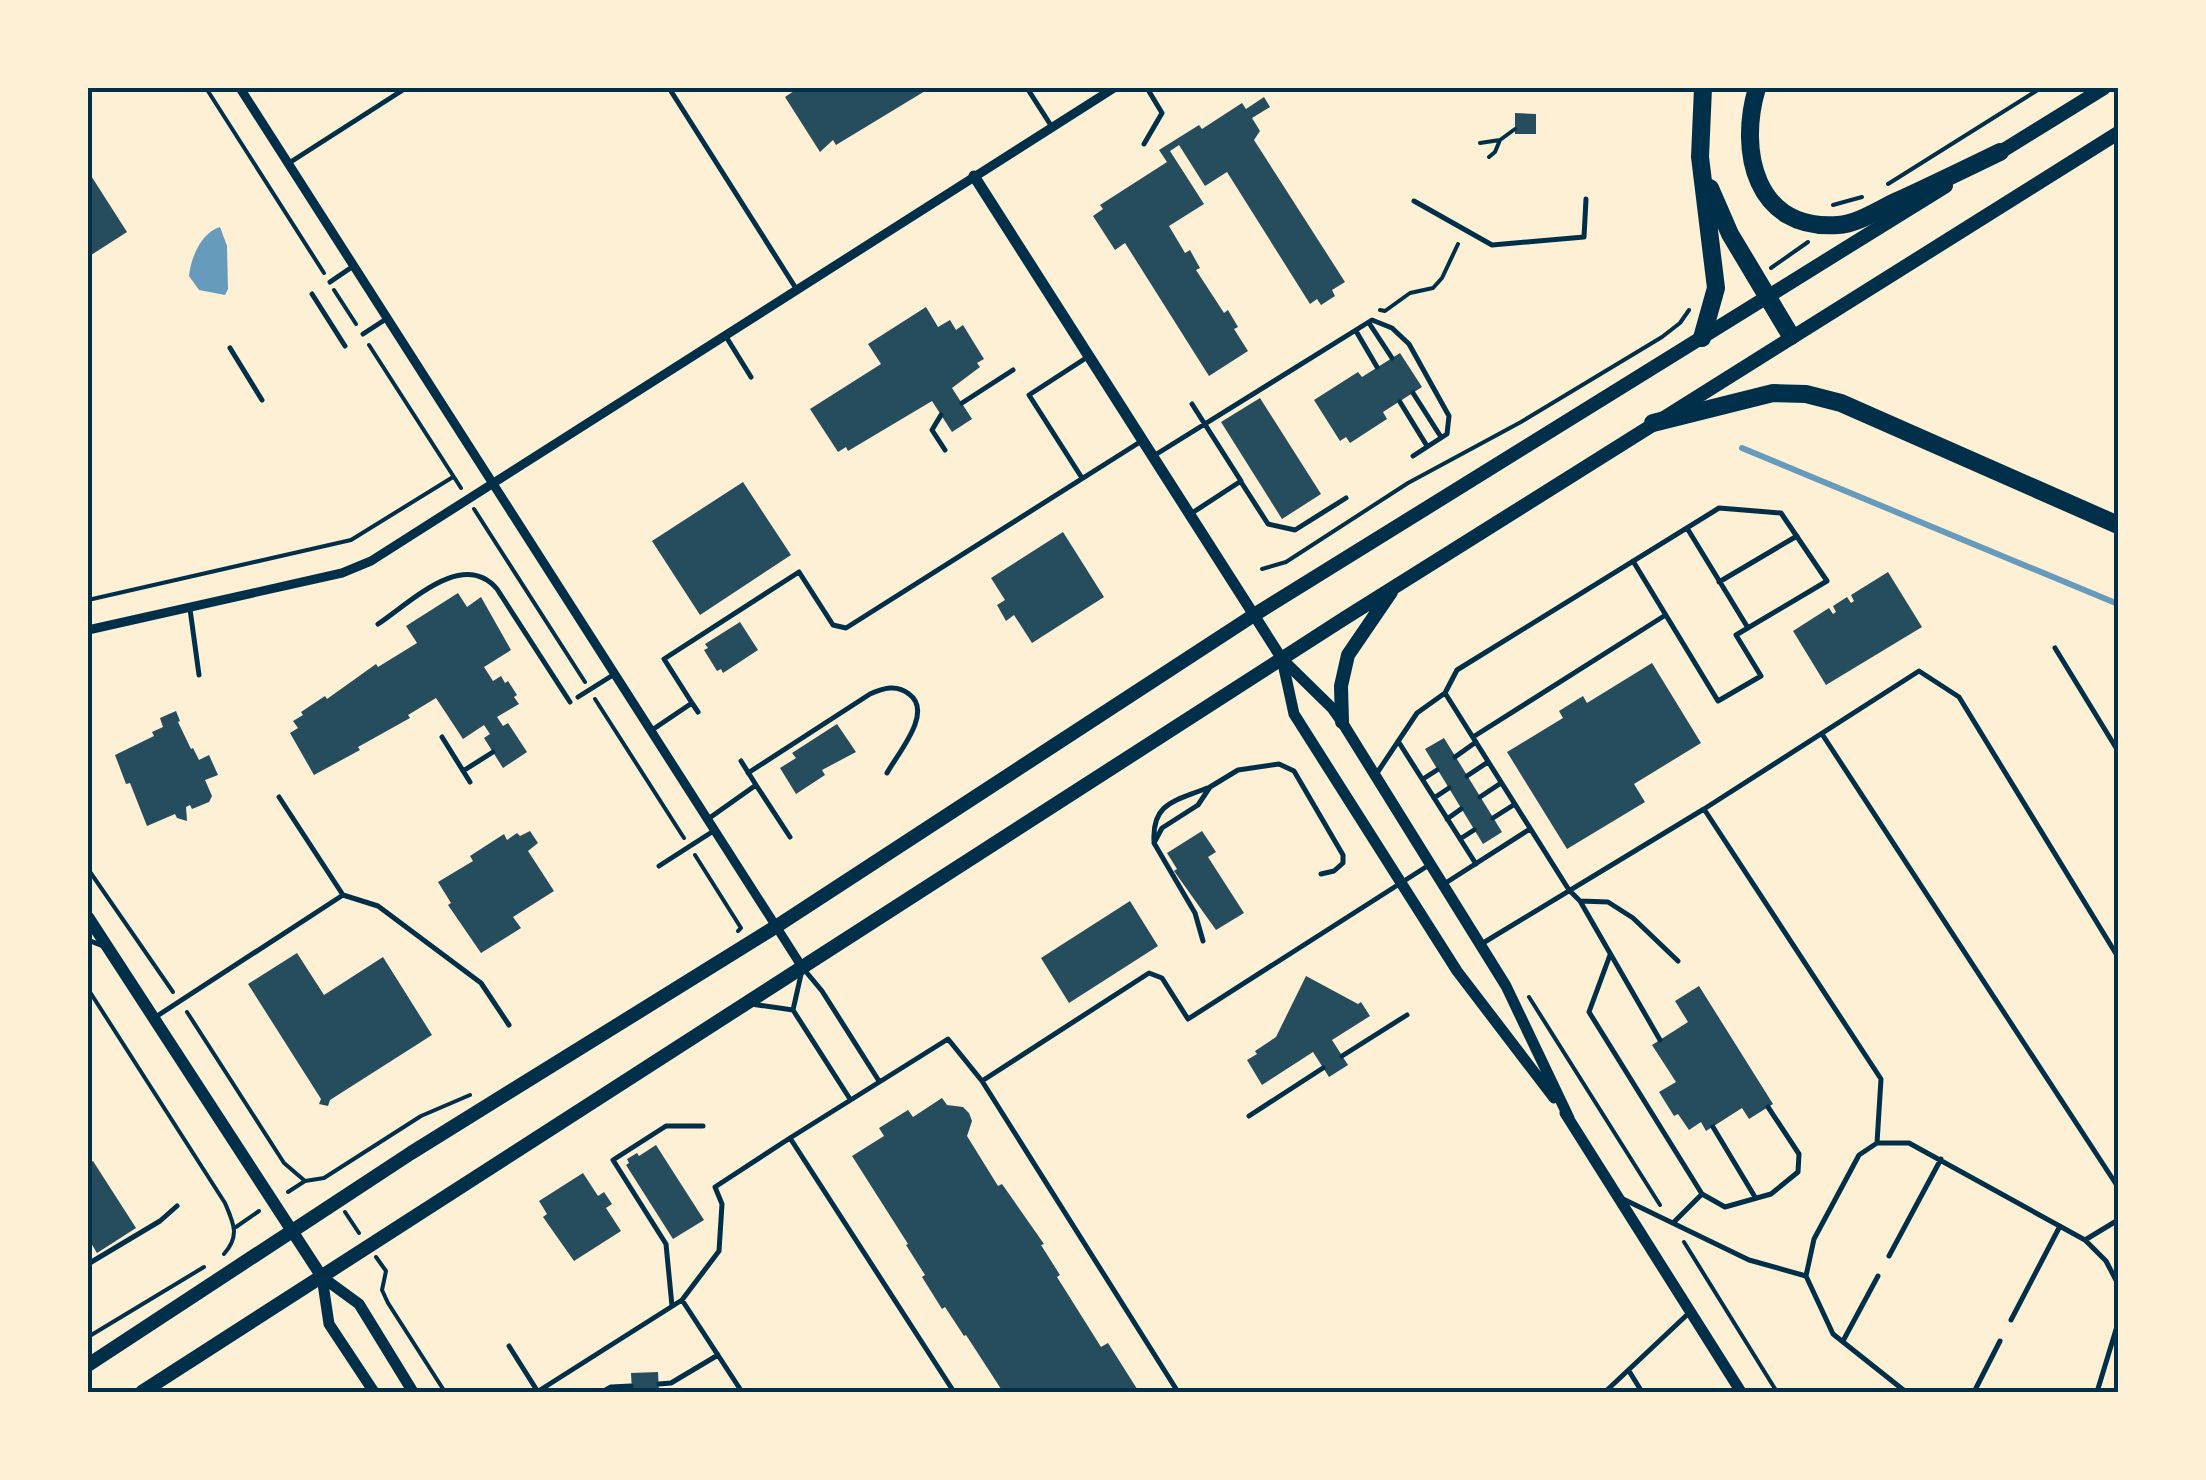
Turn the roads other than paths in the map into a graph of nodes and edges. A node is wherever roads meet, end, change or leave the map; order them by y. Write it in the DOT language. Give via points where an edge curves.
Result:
graph roads {
  1 [pos="240,88"];
  2 [pos="406,88"];
  3 [pos="668,88"];
  4 [pos="1027,88"];
  5 [pos="1114,88"];
  6 [pos="1147,88"];
  7 [pos="1703,88"];
  8 [pos="1758,88"];
  9 [pos="2104,88"];
  10 [pos="1052,127"];
  11 [pos="2118,133"];
  12 [pos="1144,144"];
  13 [pos="2000,152"];
  14 [pos="289,163"];
  15 [pos="1704,174"];
  16 [pos="974,176"];
  17 [pos="1586,198"];
  18 [pos="1414,202"];
  19 [pos="355,266"];
  20 [pos="330,282"];
  21 [pos="798,290"];
  22 [pos="312,294"];
  23 [pos="1767,296"];
  24 [pos="388,318"];
  25 [pos="1369,322"];
  26 [pos="1356,330"];
  27 [pos="363,334"];
  28 [pos="725,335"];
  29 [pos="1791,336"];
  30 [pos="1702,338"];
  31 [pos="344,346"];
  32 [pos="230,348"];
  33 [pos="1089,356"];
  34 [pos="1392,358"];
  35 [pos="1378,367"];
  36 [pos="1013,370"];
  37 [pos="751,377"];
  38 [pos="1413,393"];
  39 [pos="262,400"];
  40 [pos="962,402"];
  41 [pos="1400,402"];
  42 [pos="1192,404"];
  43 [pos="941,416"];
  44 [pos="1653,423"];
  45 [pos="1205,424"];
  46 [pos="1441,438"];
  47 [pos="1143,440"];
  48 [pos="1428,446"];
  49 [pos="944,450"];
  50 [pos="1153,456"];
  51 [pos="1413,456"];
  52 [pos="1082,478"];
  53 [pos="1241,481"];
  54 [pos="494,482"];
  55 [pos="1346,498"];
  56 [pos="1190,514"];
  57 [pos="2118,525"];
  58 [pos="1686,528"];
  59 [pos="1796,536"];
  60 [pos="1633,561"];
  61 [pos="1719,582"];
  62 [pos="1395,587"];
  63 [pos="190,608"];
  64 [pos="1254,615"];
  65 [pos="1665,615"];
  66 [pos="378,624"];
  67 [pos="1748,628"];
  68 [pos="88,630"];
  69 [pos="2055,648"];
  70 [pos="1282,659"];
  71 [pos="616,673"];
  72 [pos="199,675"];
  73 [pos="1445,693"];
  74 [pos="578,697"];
  75 [pos="570,702"];
  76 [pos="692,703"];
  77 [pos="698,712"];
  78 [pos="1342,722"];
  79 [pos="652,730"];
  80 [pos="1822,734"];
  81 [pos="442,737"];
  82 [pos="1474,740"];
  83 [pos="1398,742"];
  84 [pos="2118,751"];
  85 [pos="493,752"];
  86 [pos="1455,756"];
  87 [pos="741,760"];
  88 [pos="1488,762"];
  89 [pos="1437,770"];
  90 [pos="463,771"];
  91 [pos="748,773"];
  92 [pos="887,773"];
  93 [pos="1375,775"];
  94 [pos="1467,776"];
  95 [pos="1422,779"];
  96 [pos="470,782"];
  97 [pos="1502,783"];
  98 [pos="756,786"];
  99 [pos="1210,787"];
  100 [pos="1448,788"];
  101 [pos="278,796"];
  102 [pos="1480,797"];
  103 [pos="1434,798"];
  104 [pos="1515,804"];
  105 [pos="1462,809"];
  106 [pos="1704,809"];
  107 [pos="1493,818"];
  108 [pos="708,819"];
  109 [pos="1448,819"];
  110 [pos="1530,829"];
  111 [pos="715,830"];
  112 [pos="1474,830"];
  113 [pos="790,837"];
  114 [pos="1460,839"];
  115 [pos="1154,843"];
  116 [pos="1431,864"];
  117 [pos="1476,864"];
  118 [pos="659,866"];
  119 [pos="1321,874"];
  120 [pos="1400,884"];
  121 [pos="1444,884"];
  122 [pos="1569,890"];
  123 [pos="343,895"];
  124 [pos="1580,901"];
  125 [pos="88,916"];
  126 [pos="777,926"];
  127 [pos="88,940"];
  128 [pos="1202,941"];
  129 [pos="1481,944"];
  130 [pos="108,948"];
  131 [pos="1610,955"];
  132 [pos="2118,957"];
  133 [pos="1678,960"];
  134 [pos="802,967"];
  135 [pos="747,1003"];
  136 [pos="793,1010"];
  137 [pos="1407,1015"];
  138 [pos="154,1018"];
  139 [pos="508,1025"];
  140 [pos="1660,1040"];
  141 [pos="1342,1056"];
  142 [pos="1323,1068"];
  143 [pos="879,1081"];
  144 [pos="982,1081"];
  145 [pos="850,1099"];
  146 [pos="1768,1107"];
  147 [pos="1249,1116"];
  148 [pos="1569,1118"];
  149 [pos="703,1126"];
  150 [pos="1713,1127"];
  151 [pos="790,1138"];
  152 [pos="1877,1143"];
  153 [pos="1940,1159"];
  154 [pos="2118,1187"];
  155 [pos="1702,1194"];
  156 [pos="1618,1196"];
  157 [pos="1756,1198"];
  158 [pos="177,1206"];
  159 [pos="2118,1220"];
  160 [pos="1672,1224"];
  161 [pos="2060,1226"];
  162 [pos="293,1230"];
  163 [pos="2085,1240"];
  164 [pos="1889,1256"];
  165 [pos="88,1264"];
  166 [pos="1806,1276"];
  167 [pos="1878,1276"];
  168 [pos="322,1277"];
  169 [pos="2118,1284"];
  170 [pos="682,1300"];
  171 [pos="672,1306"];
  172 [pos="1690,1311"];
  173 [pos="2011,1320"];
  174 [pos="2118,1325"];
  175 [pos="1843,1341"];
  176 [pos="2000,1341"];
  177 [pos="509,1346"];
  178 [pos="718,1355"];
  179 [pos="88,1365"];
  180 [pos="1629,1371"];
  181 [pos="659,1384"];
  182 [pos="631,1386"];
  183 [pos="142,1392"];
  184 [pos="374,1392"];
  185 [pos="413,1392"];
  186 [pos="538,1392"];
  187 [pos="602,1392"];
  188 [pos="742,1392"];
  189 [pos="954,1392"];
  190 [pos="1178,1392"];
  191 [pos="1605,1392"];
  192 [pos="1642,1392"];
  193 [pos="1741,1392"];
  194 [pos="1906,1392"];
  195 [pos="1974,1392"];
  196 [pos="2097,1392"];
  1 -- 14 [label="street"];
  2 -- 14 [label="lane"];
  3 -- 21 [label="lane"];
  4 -- 10 [label="lane"];
  5 -- 10 [label="street"];
  6 -- 12 [label="lane" via="1162,112"];
  7 -- 15 [label="highway"];
  8 -- 13 [label="highway" via="1753,171 1762,192 1795,219 1840,226"];
  9 -- 13 [label="main road"];
  10 -- 16 [label="street"];
  11 -- 29 [label="main road"];
  13 -- 23 [label="main road"];
  14 -- 19 [label="street"];
  15 -- 23 [label="highway"];
  15 -- 30 [label="highway" via="1716,288"];
  16 -- 21 [label="street"];
  16 -- 33 [label="street"];
  17 -- 18 [label="lane" via="1584,237 1492,245"];
  19 -- 20 [label="lane"];
  19 -- 24 [label="street"];
  21 -- 28 [label="street"];
  22 -- 31 [label="lane"];
  23 -- 29 [label="highway"];
  23 -- 30 [label="main road"];
  24 -- 27 [label="lane"];
  24 -- 54 [label="street"];
  25 -- 26 [label="lane"];
  25 -- 34 [label="lane"];
  25 -- 46 [label="lane" via="1392,328 1409,344 1449,416"];
  26 -- 35 [label="lane"];
  26 -- 45 [label="lane"];
  28 -- 37 [label="lane"];
  28 -- 54 [label="street"];
  29 -- 44 [label="main road"];
  30 -- 64 [label="main road"];
  32 -- 39 [label="lane"];
  33 -- 47 [label="street"];
  33 -- 52 [label="lane" via="1029,395"];
  36 -- 40 [label="lane"];
  38 -- 46 [label="lane"];
  41 -- 48 [label="lane"];
  42 -- 45 [label="lane"];
  43 -- 49 [label="lane" via="932,430"];
  44 -- 57 [label="highway" via="1773,393 1806,394"];
  44 -- 62 [label="main road"];
  45 -- 50 [label="lane"];
  45 -- 53 [label="lane"];
  46 -- 48 [label="lane"];
  47 -- 50 [label="street"];
  47 -- 52 [label="lane"];
  48 -- 51 [label="lane"];
  50 -- 56 [label="street"];
  52 -- 76 [label="lane" via="846,628 833,625 799,572 664,659"];
  53 -- 55 [label="lane" via="1268,524 1295,530"];
  53 -- 56 [label="lane"];
  54 -- 63 [label="street" via="371,561"];
  54 -- 71 [label="street"];
  56 -- 64 [label="street"];
  58 -- 59 [label="lane" via="1719,508 1781,514"];
  58 -- 60 [label="lane"];
  58 -- 61 [label="lane"];
  59 -- 61 [label="lane"];
  59 -- 67 [label="lane" via="1827,580"];
  60 -- 65 [label="lane"];
  60 -- 73 [label="lane" via="1457,670"];
  61 -- 67 [label="lane"];
  62 -- 70 [label="main road"];
  62 -- 78 [label="main road" via="1348,655"];
  63 -- 68 [label="street"];
  63 -- 72 [label="lane"];
  64 -- 70 [label="street"];
  64 -- 126 [label="main road"];
  65 -- 67 [label="lane" via="1718,701 1761,676 1736,635"];
  65 -- 82 [label="lane"];
  66 -- 75 [label="lane" via="453,575 476,573 498,589"];
  69 -- 84 [label="lane"];
  70 -- 78 [label="street"];
  70 -- 120 [label="street" via="1294,714"];
  70 -- 134 [label="main road"];
  71 -- 74 [label="lane"];
  71 -- 79 [label="street"];
  73 -- 82 [label="lane"];
  73 -- 83 [label="lane" via="1417,713"];
  76 -- 77 [label="lane"];
  76 -- 79 [label="lane"];
  78 -- 93 [label="street"];
  79 -- 108 [label="street"];
  80 -- 106 [label="lane"];
  80 -- 132 [label="lane" via="1919,671 1958,697"];
  80 -- 154 [label="lane"];
  81 -- 90 [label="lane"];
  82 -- 86 [label="lane"];
  82 -- 88 [label="lane"];
  83 -- 93 [label="lane"];
  83 -- 95 [label="lane"];
  85 -- 90 [label="lane"];
  87 -- 91 [label="lane"];
  88 -- 94 [label="lane"];
  88 -- 97 [label="lane"];
  89 -- 95 [label="lane"];
  90 -- 96 [label="lane"];
  91 -- 92 [label="lane" via="870,694 893,688 912,695 919,716"];
  91 -- 98 [label="lane"];
  93 -- 116 [label="street"];
  95 -- 103 [label="lane"];
  97 -- 102 [label="lane"];
  97 -- 104 [label="lane"];
  98 -- 108 [label="lane"];
  98 -- 113 [label="lane"];
  99 -- 115 [label="lane"];
  99 -- 115 [label="lane" via="1159,812"];
  99 -- 119 [label="lane" via="1252,766 1279,764 1294,772 1343,855 1334,871"];
  100 -- 103 [label="lane"];
  101 -- 123 [label="lane"];
  103 -- 109 [label="lane"];
  104 -- 107 [label="lane"];
  104 -- 110 [label="lane"];
  105 -- 109 [label="lane"];
  106 -- 122 [label="lane"];
  106 -- 152 [label="lane" via="1880,1080"];
  108 -- 111 [label="street"];
  109 -- 114 [label="lane"];
  110 -- 117 [label="lane"];
  110 -- 122 [label="lane"];
  111 -- 118 [label="lane"];
  111 -- 126 [label="street"];
  112 -- 114 [label="lane"];
  114 -- 117 [label="lane"];
  115 -- 128 [label="lane" via="1195,913"];
  116 -- 120 [label="lane"];
  116 -- 121 [label="street"];
  117 -- 121 [label="lane"];
  120 -- 144 [label="lane" via="1188,1019 1162,978 1148,974"];
  120 -- 148 [label="street"];
  121 -- 129 [label="street"];
  122 -- 124 [label="lane"];
  122 -- 129 [label="lane"];
  123 -- 138 [label="lane"];
  123 -- 139 [label="lane" via="378,906 482,983"];
  124 -- 131 [label="lane"];
  124 -- 133 [label="lane" via="1608,902"];
  125 -- 130 [label="main road"];
  126 -- 134 [label="street"];
  126 -- 162 [label="main road"];
  127 -- 130 [label="lane"];
  129 -- 148 [label="street"];
  130 -- 138 [label="main road"];
  131 -- 140 [label="lane"];
  131 -- 155 [label="lane" via="1589,1012"];
  134 -- 135 [label="main road"];
  134 -- 136 [label="lane"];
  134 -- 143 [label="lane"];
  135 -- 136 [label="lane"];
  135 -- 168 [label="main road"];
  136 -- 145 [label="lane"];
  137 -- 141 [label="lane"];
  138 -- 162 [label="main road"];
  142 -- 147 [label="lane"];
  143 -- 144 [label="lane" via="948,1039"];
  143 -- 145 [label="lane"];
  144 -- 190 [label="lane"];
  145 -- 151 [label="lane"];
  146 -- 157 [label="lane" via="1799,1154 1798,1172"];
  148 -- 156 [label="street"];
  149 -- 171 [label="lane" via="666,1126 613,1160 666,1244"];
  150 -- 157 [label="lane"];
  151 -- 170 [label="lane" via="715,1187 722,1204 719,1251"];
  151 -- 189 [label="lane"];
  152 -- 153 [label="lane" via="1909,1143"];
  152 -- 166 [label="lane" via="1859,1155 1836,1196 1814,1239"];
  153 -- 161 [label="lane"];
  153 -- 164 [label="lane"];
  155 -- 157 [label="lane" via="1726,1207"];
  155 -- 160 [label="lane"];
  156 -- 160 [label="lane"];
  156 -- 172 [label="street"];
  158 -- 165 [label="lane"];
  159 -- 163 [label="lane"];
  160 -- 166 [label="lane" via="1748,1260"];
  161 -- 163 [label="lane"];
  161 -- 173 [label="lane"];
  162 -- 168 [label="main road"];
  162 -- 179 [label="main road"];
  163 -- 169 [label="lane"];
  166 -- 175 [label="lane"];
  167 -- 175 [label="lane"];
  168 -- 183 [label="main road"];
  168 -- 184 [label="street" via="329,1324"];
  168 -- 185 [label="street" via="359,1304"];
  170 -- 171 [label="lane"];
  170 -- 178 [label="lane"];
  171 -- 186 [label="lane"];
  172 -- 180 [label="lane"];
  172 -- 193 [label="street"];
  174 -- 196 [label="lane"];
  175 -- 194 [label="lane"];
  176 -- 195 [label="lane"];
  177 -- 186 [label="lane"];
  178 -- 181 [label="lane" via="671,1384"];
  178 -- 188 [label="lane"];
  180 -- 191 [label="lane"];
  180 -- 192 [label="lane"];
  182 -- 187 [label="lane"];
}
